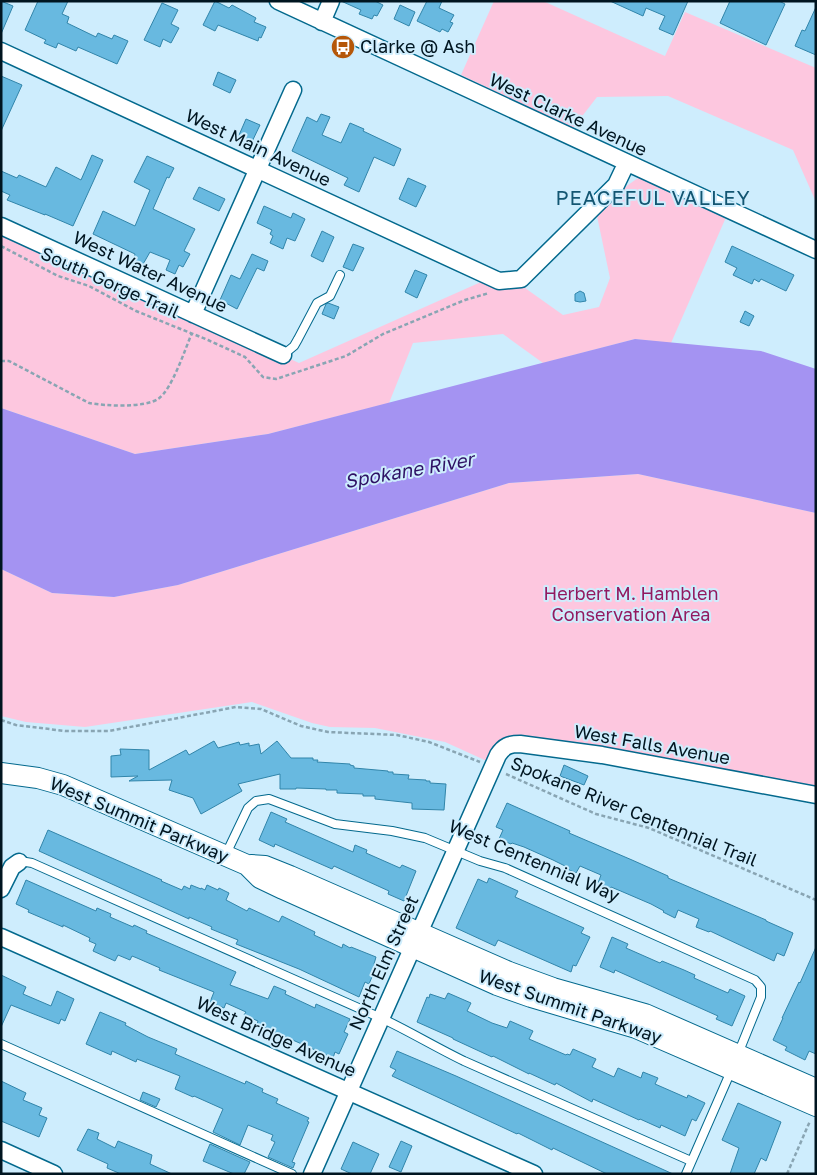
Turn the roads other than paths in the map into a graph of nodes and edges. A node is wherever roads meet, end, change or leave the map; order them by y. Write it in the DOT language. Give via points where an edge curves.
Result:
graph roads {
  1 [pos="278,1"];
  2 [pos="331,1"];
  3 [pos="322,22"];
  4 [pos="1,51"];
  5 [pos="293,90"];
  6 [pos="626,164"];
  7 [pos="258,170"];
  8 [pos="1,226"];
  9 [pos="816,250"];
  10 [pos="340,275"];
  11 [pos="193,314"];
  12 [pos="282,355"];
  13 [pos="493,768"];
  14 [pos="1,773"];
  15 [pos="816,795"];
  16 [pos="456,850"];
  17 [pos="225,856"];
  18 [pos="19,862"];
  19 [pos="1,889"];
  20 [pos="1,937"];
  21 [pos="415,940"];
  22 [pos="381,1018"];
  23 [pos="1,1044"];
  24 [pos="735,1062"];
  25 [pos="816,1089"];
  26 [pos="348,1091"];
  27 [pos="814,1111"];
  28 [pos="1,1150"];
  29 [pos="691,1161"];
  30 [pos="54,1174"];
  31 [pos="292,1174"];
  32 [pos="312,1174"];
  33 [pos="534,1174"];
  34 [pos="686,1174"];
  1 -- 3 [label="street, West Clarke Avenue"];
  2 -- 3 [label="street"];
  3 -- 6 [label="street, West Clarke Avenue"];
  4 -- 7 [label="street, West Main Avenue"];
  5 -- 7 [label="street"];
  6 -- 7 [label="street, West Main Avenue" via="616,185 521,279 498,281"];
  6 -- 9 [label="street, West Clarke Avenue"];
  7 -- 11 [label="street"];
  8 -- 11 [label="street, West Water Avenue"];
  10 -- 12 [label="lane" via="330,296 312,310 294,346"];
  11 -- 12 [label="street, West Water Avenue"];
  13 -- 15 [label="street, West Falls Avenue" via="505,746 520,744 602,755"];
  13 -- 16 [label="street, North Elm Street"];
  14 -- 17 [label="street, West Summit Parkway" via="63,785"];
  16 -- 17 [label="lane, West Centennial Way" via="403,833 335,824 265,799 248,808"];
  16 -- 21 [label="street, North Elm Street"];
  16 -- 24 [label="lane, West Centennial Way" via="526,877 755,980 761,987 762,997"];
  17 -- 21 [label="street, West Summit Parkway" via="246,865 260,878 283,889"];
  18 -- 19 [label="street" via="11,868"];
  18 -- 22 [label="lane" via="32,864"];
  20 -- 26 [label="street, West Bridge Avenue"];
  21 -- 22 [label="street, North Elm Street"];
  21 -- 24 [label="street, West Summit Parkway" via="514,991"];
  22 -- 26 [label="street, North Elm Street"];
  22 -- 29 [label="lane" via="458,1058"];
  23 -- 31 [label="lane"];
  24 -- 25 [label="street, West Summit Parkway"];
  24 -- 27 [label="street, West Summit Parkway"];
  24 -- 29 [label="lane, West Centennial Way"];
  26 -- 32 [label="street, North Elm Street"];
  26 -- 33 [label="street, West Bridge Avenue"];
  28 -- 30 [label="street"];
  29 -- 34 [label="lane, West Centennial Way"];
}
